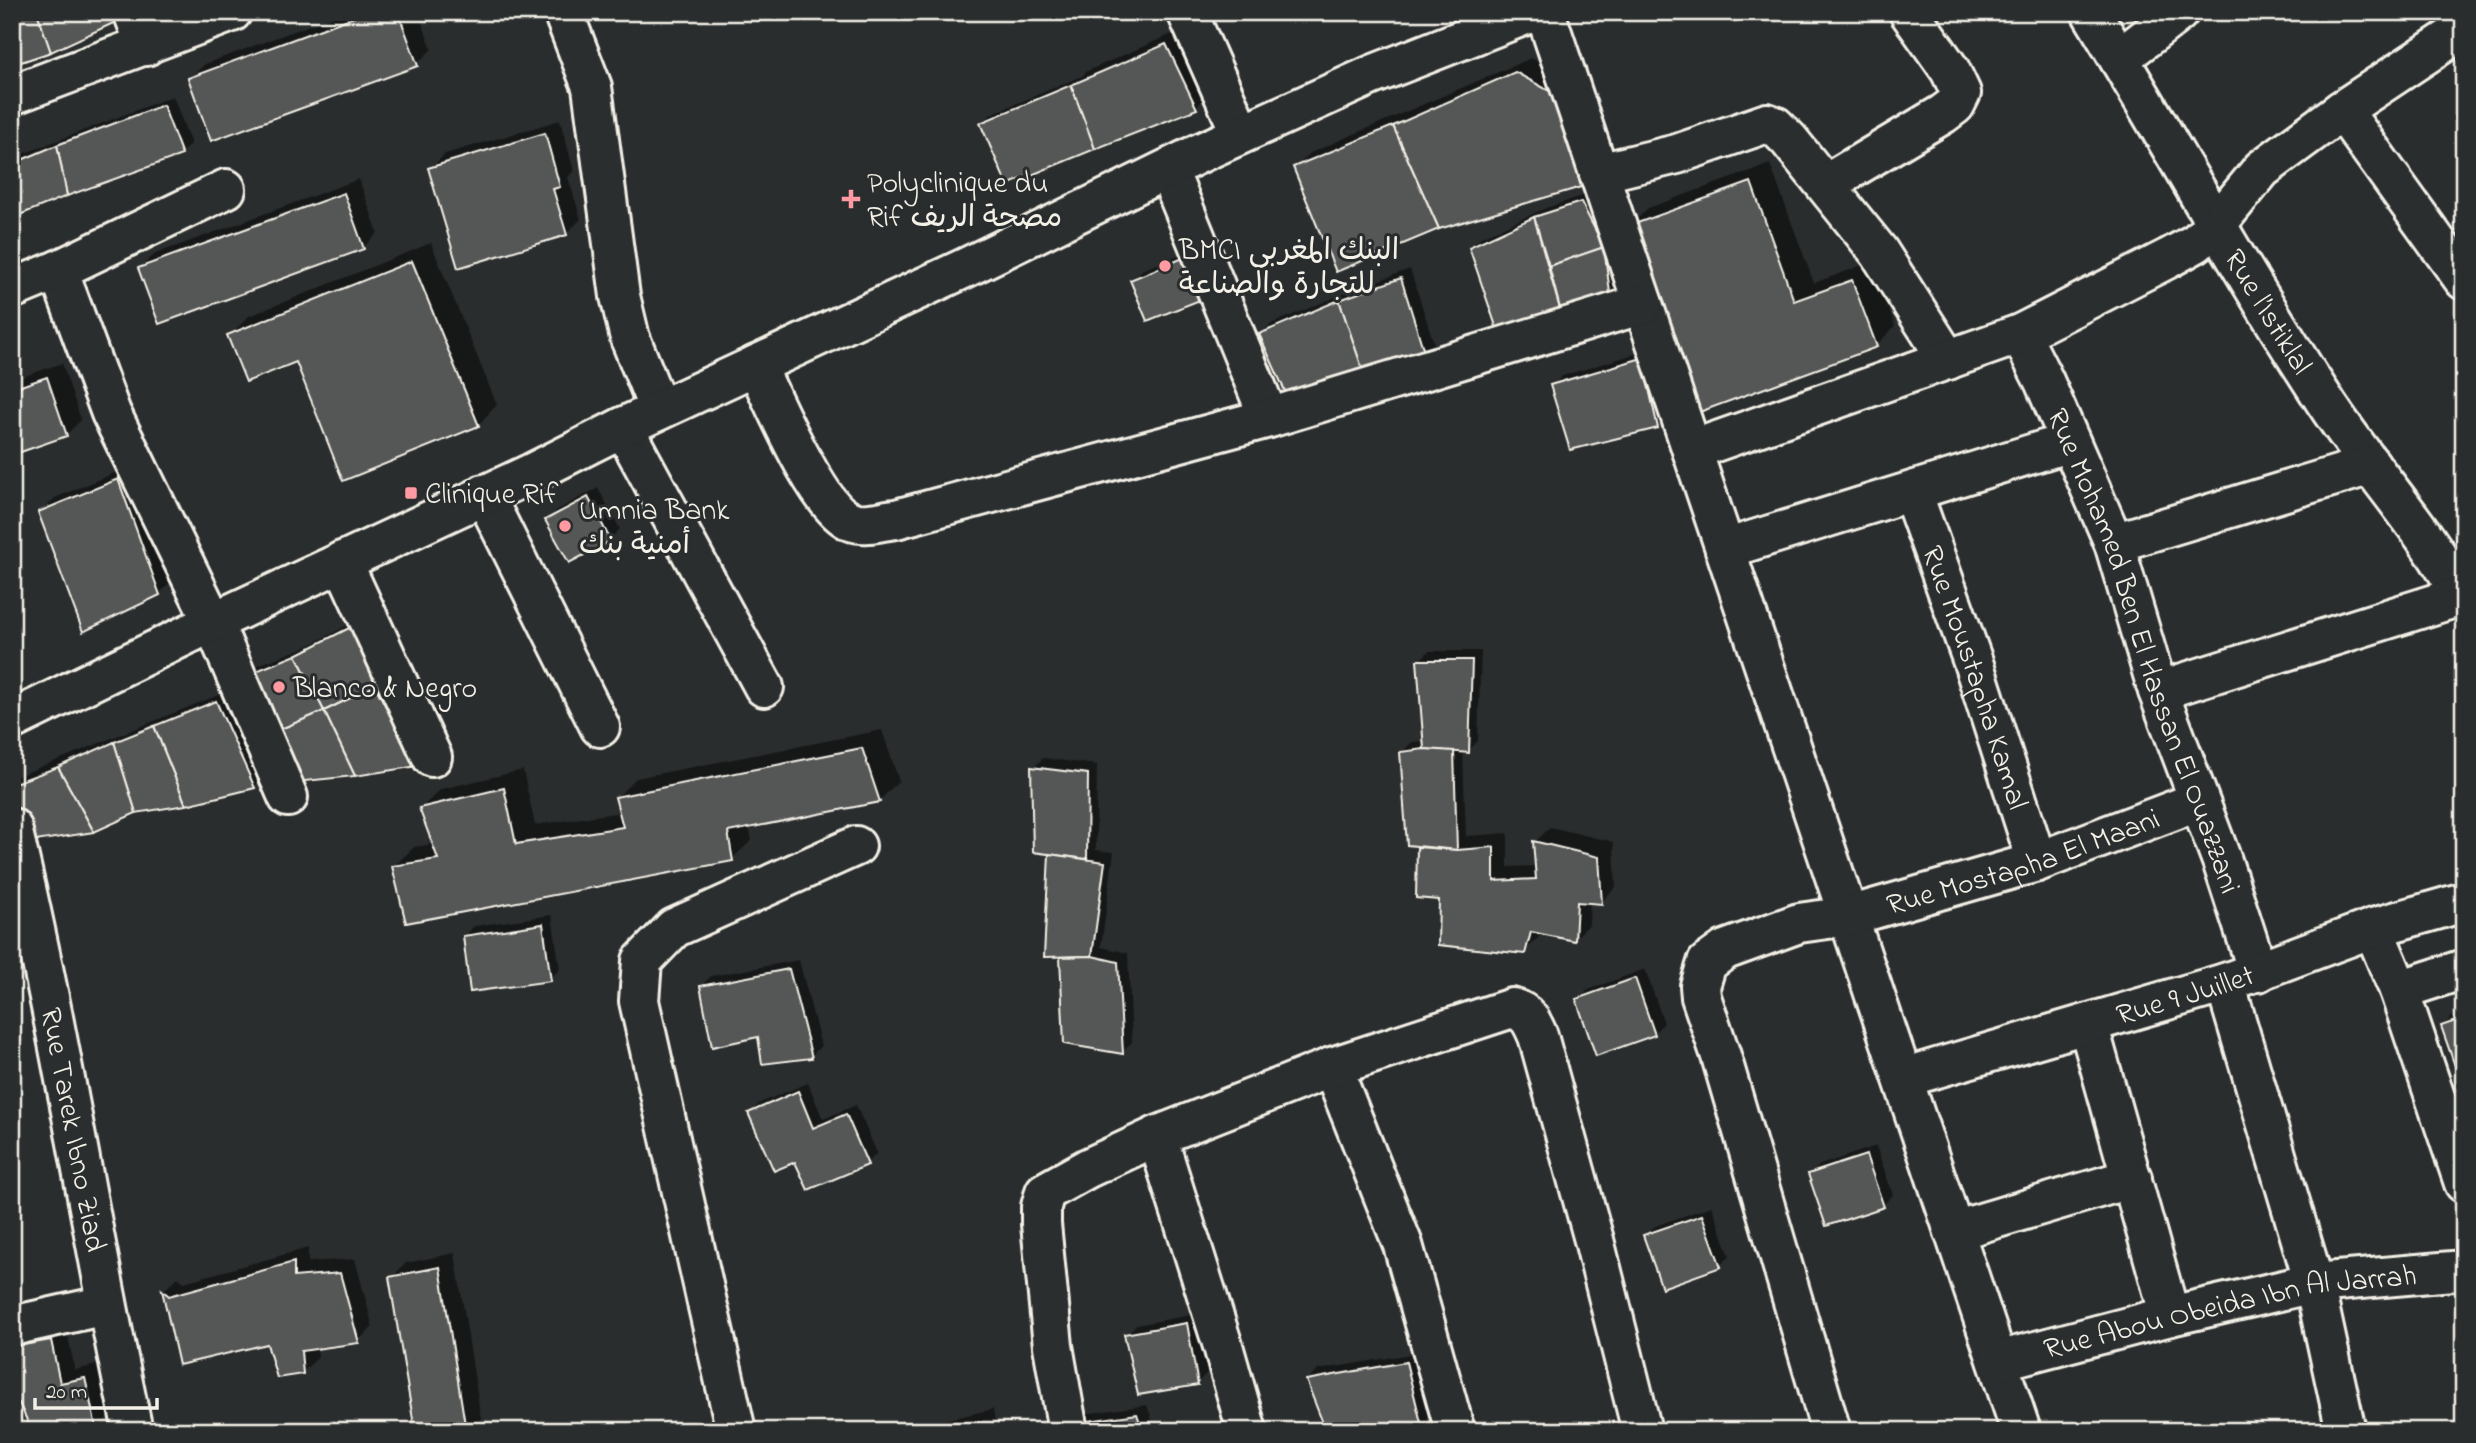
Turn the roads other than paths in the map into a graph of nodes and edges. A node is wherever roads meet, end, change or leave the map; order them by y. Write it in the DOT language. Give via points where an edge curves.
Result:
graph roads {
  1 [pos="232,12"];
  2 [pos="563,12"];
  3 [pos="1187,12"];
  4 [pos="1533,12"];
  5 [pos="1545,12"];
  6 [pos="1909,12"];
  7 [pos="2091,12"];
  8 [pos="2179,12"];
  9 [pos="139,29"];
  10 [pos="2464,29"];
  11 [pos="2119,59"];
  12 [pos="12,95"];
  13 [pos="2342,110"];
  14 [pos="1241,134"];
  15 [pos="1168,170"];
  16 [pos="1599,173"];
  17 [pos="1826,184"];
  18 [pos="226,189"];
  19 [pos="2216,225"];
  20 [pos="2457,257"];
  21 [pos="58,270"];
  22 [pos="12,289"];
  23 [pos="1643,304"];
  24 [pos="2020,334"];
  25 [pos="1948,360"];
  26 [pos="756,365"];
  27 [pos="659,410"];
  28 [pos="1269,418"];
  29 [pos="623,427"];
  30 [pos="2070,442"];
  31 [pos="1692,450"];
  32 [pos="2371,465"];
  33 [pos="1912,492"];
  34 [pos="484,494"];
  35 [pos="2114,543"];
  36 [pos="1725,549"];
  37 [pos="342,562"];
  38 [pos="2463,597"];
  39 [pos="213,622"];
  40 [pos="764,687"];
  41 [pos="2158,691"];
  42 [pos="12,720"];
  43 [pos="600,727"];
  44 [pos="432,757"];
  45 [pos="288,797"];
  46 [pos="2198,801"];
  47 [pos="12,828"];
  48 [pos="856,846"];
  49 [pos="2037,862"];
  50 [pos="2464,902"];
  51 [pos="1849,916"];
  52 [pos="2373,928"];
  53 [pos="2464,969"];
  54 [pos="2242,977"];
  55 [pos="2399,990"];
  56 [pos="2088,1024"];
  57 [pos="1332,1067"];
  58 [pos="1903,1078"];
  59 [pos="1157,1136"];
  60 [pos="2132,1178"];
  61 [pos="2464,1183"];
  62 [pos="1954,1231"];
  63 [pos="2464,1270"];
  64 [pos="2314,1283"];
  65 [pos="106,1305"];
  66 [pos="2170,1316"];
  67 [pos="12,1326"];
  68 [pos="1998,1361"];
  69 [pos="2009,1429"];
  70 [pos="133,1431"];
  71 [pos="736,1431"];
  72 [pos="1068,1431"];
  73 [pos="1247,1431"];
  74 [pos="1455,1431"];
  75 [pos="1642,1431"];
  76 [pos="1831,1431"];
  77 [pos="2346,1431"];
  1 -- 9 [label="street"];
  2 -- 27 [label="street" via="592,87 620,296 630,338"];
  3 -- 14 [label="street"];
  4 -- 14 [label="street" via="1372,75"];
  5 -- 16 [label="street"];
  6 -- 17 [label="street" via="1961,93 1943,114"];
  7 -- 11 [label="street, Rue l’Istiklal"];
  8 -- 11 [label="street"];
  9 -- 12 [label="street"];
  10 -- 13 [label="street"];
  11 -- 19 [label="street, Rue l’Istiklal"];
  13 -- 19 [label="street" via="2262,169"];
  13 -- 20 [label="street"];
  14 -- 15 [label="street"];
  15 -- 26 [label="street"];
  15 -- 28 [label="street"];
  16 -- 17 [label="street" via="1677,154 1767,123 1789,140"];
  16 -- 23 [label="street"];
  17 -- 25 [label="street" via="1879,252"];
  18 -- 21 [label="street"];
  19 -- 24 [label="street" via="2196,243"];
  19 -- 32 [label="street, Rue l’Istiklal" via="2322,398"];
  21 -- 22 [label="street"];
  21 -- 39 [label="street" via="111,413"];
  23 -- 28 [label="street"];
  23 -- 31 [label="street"];
  24 -- 25 [label="street"];
  24 -- 30 [label="street, Rue Mohamed Ben El Hassan El Ouazzani"];
  25 -- 31 [label="street"];
  26 -- 27 [label="street"];
  26 -- 28 [label="street" via="806,467 832,507 852,522 897,519"];
  27 -- 29 [label="street"];
  29 -- 34 [label="street"];
  29 -- 40 [label="street"];
  30 -- 33 [label="street"];
  30 -- 35 [label="street, Rue Mohamed Ben El Hassan El Ouazzani"];
  31 -- 36 [label="street"];
  32 -- 35 [label="street"];
  32 -- 38 [label="street, Rue l’Istiklal" via="2422,531"];
  33 -- 36 [label="street"];
  33 -- 49 [label="street, Rue Moustapha Kamal"];
  34 -- 37 [label="street"];
  34 -- 43 [label="street"];
  35 -- 41 [label="street, Rue Mohamed Ben El Hassan El Ouazzani"];
  36 -- 51 [label="street"];
  37 -- 39 [label="street"];
  37 -- 44 [label="street"];
  38 -- 41 [label="street"];
  39 -- 42 [label="street"];
  39 -- 45 [label="street"];
  41 -- 46 [label="street, Rue Mohamed Ben El Hassan El Ouazzani"];
  46 -- 49 [label="street, Rue Mostapha El Maani"];
  46 -- 54 [label="street, Rue Mohamed Ben El Hassan El Ouazzani" via="2222,861"];
  47 -- 65 [label="street, Rue Tarek Ibno Ziad"];
  48 -- 71 [label="street" via="674,928 642,961 639,1001"];
  49 -- 51 [label="street, Rue Mostapha El Maani"];
  50 -- 52 [label="street, Rue 9 Juillet"];
  51 -- 58 [label="street"];
  51 -- 76 [label="street, Rue Mostapha El Maani" via="1799,923 1726,950 1707,963 1700,986"];
  52 -- 54 [label="street, Rue 9 Juillet"];
  52 -- 55 [label="street"];
  53 -- 55 [label="street"];
  54 -- 56 [label="street, Rue 9 Juillet"];
  54 -- 64 [label="street, Rue Mohamed Ben El Hassan El Ouazzani"];
  55 -- 61 [label="street"];
  56 -- 58 [label="street, Rue 9 Juillet"];
  56 -- 60 [label="street"];
  57 -- 59 [label="street"];
  57 -- 74 [label="street" via="1403,1245"];
  57 -- 75 [label="street" via="1512,1008 1530,1018 1550,1076"];
  58 -- 62 [label="street"];
  59 -- 72 [label="street" via="1043,1195 1041,1224 1053,1346"];
  59 -- 73 [label="street"];
  60 -- 62 [label="street"];
  60 -- 66 [label="street"];
  62 -- 68 [label="street"];
  63 -- 64 [label="street, Rue Abou Obeida Ibn Al Jarrah"];
  64 -- 66 [label="street, Rue Abou Obeida Ibn Al Jarrah"];
  64 -- 77 [label="street, Rue Mohamed Ben El Hassan El Ouazzani"];
  65 -- 67 [label="street"];
  65 -- 70 [label="street, Rue Tarek Ibno Ziad"];
  66 -- 68 [label="street, Rue Abou Obeida Ibn Al Jarrah"];
  68 -- 69 [label="street"];
}
